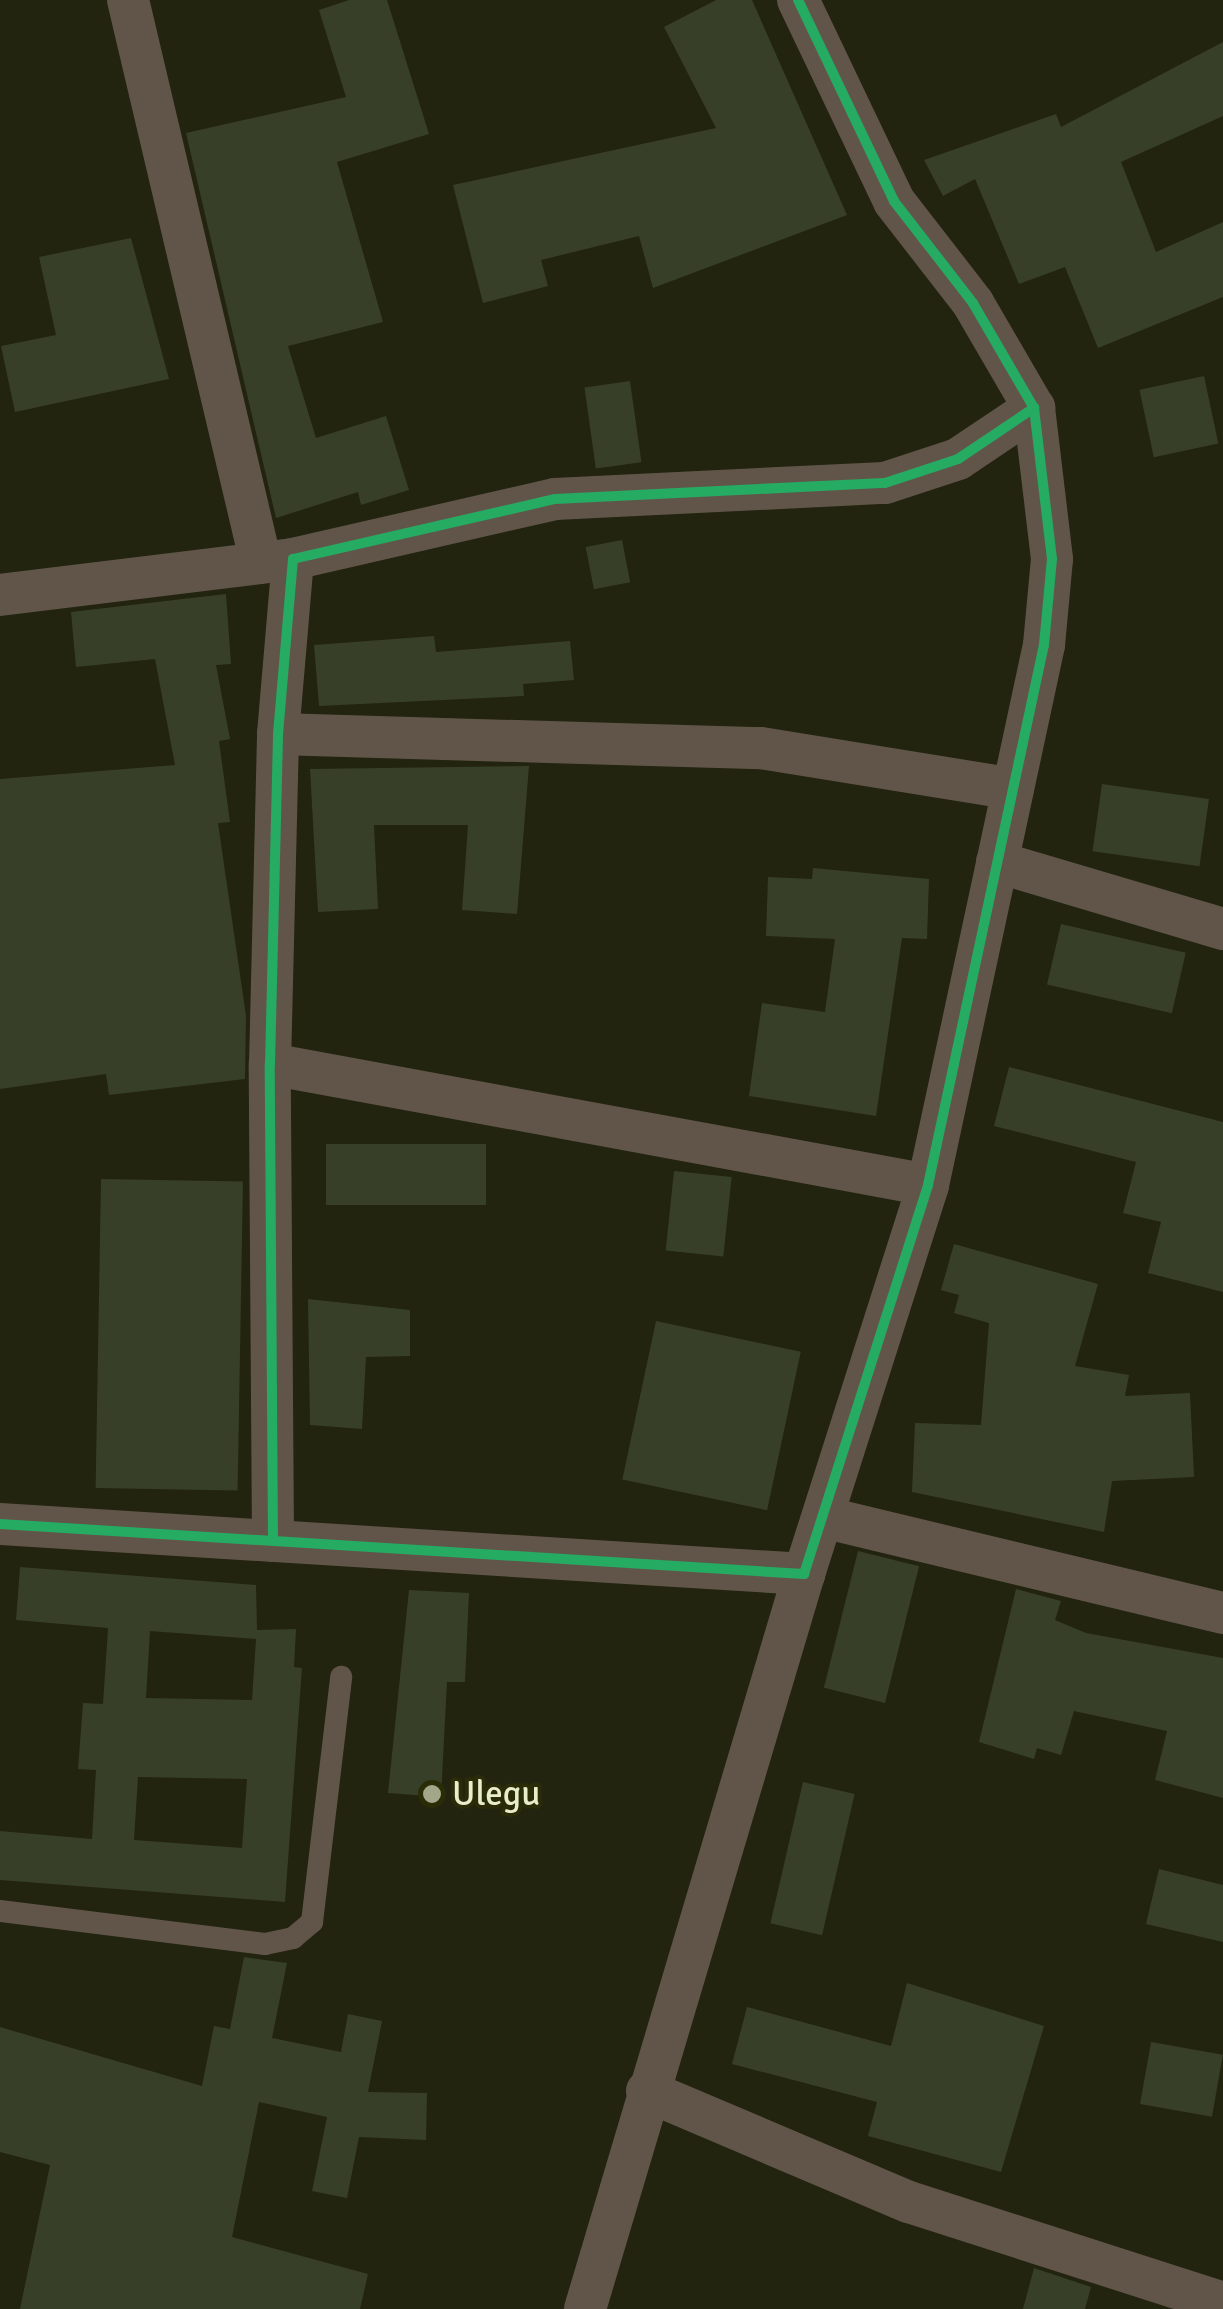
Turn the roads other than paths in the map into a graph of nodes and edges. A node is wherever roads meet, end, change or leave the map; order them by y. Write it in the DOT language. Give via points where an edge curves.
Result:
graph roads {
  1 [pos="128,0"];
  2 [pos="798,0"];
  3 [pos="1034,408"];
  4 [pos="277,561"];
  5 [pos="0,594"];
  6 [pos="278,734"];
  7 [pos="1013,789"];
  8 [pos="998,862"];
  9 [pos="1223,928"];
  10 [pos="270,1064"];
  11 [pos="928,1185"];
  12 [pos="823,1517"];
  13 [pos="0,1524"];
  14 [pos="272,1541"];
  15 [pos="804,1574"];
  16 [pos="1223,1613"];
  17 [pos="341,1677"];
  18 [pos="0,1911"];
  19 [pos="646,2091"];
  20 [pos="1223,2303"];
  21 [pos="585,2309"];
  1 -- 4 [label="street"];
  2 -- 3 [label="street" via="894,202 974,303"];
  3 -- 4 [label="street" via="958,459 886,483 555,499"];
  3 -- 7 [label="street" via="1052,559 1044,644"];
  4 -- 5 [label="street"];
  4 -- 6 [label="street"];
  6 -- 7 [label="street" via="761,748"];
  6 -- 10 [label="street"];
  7 -- 8 [label="street"];
  8 -- 9 [label="street"];
  8 -- 11 [label="street"];
  10 -- 11 [label="street"];
  10 -- 14 [label="street"];
  11 -- 12 [label="street"];
  12 -- 15 [label="street"];
  12 -- 16 [label="street"];
  13 -- 14 [label="street"];
  14 -- 15 [label="street"];
  15 -- 19 [label="street"];
  17 -- 18 [label="lane" via="312,1922 293,1938 265,1944"];
  19 -- 20 [label="street" via="910,2202"];
  19 -- 21 [label="street"];
}
